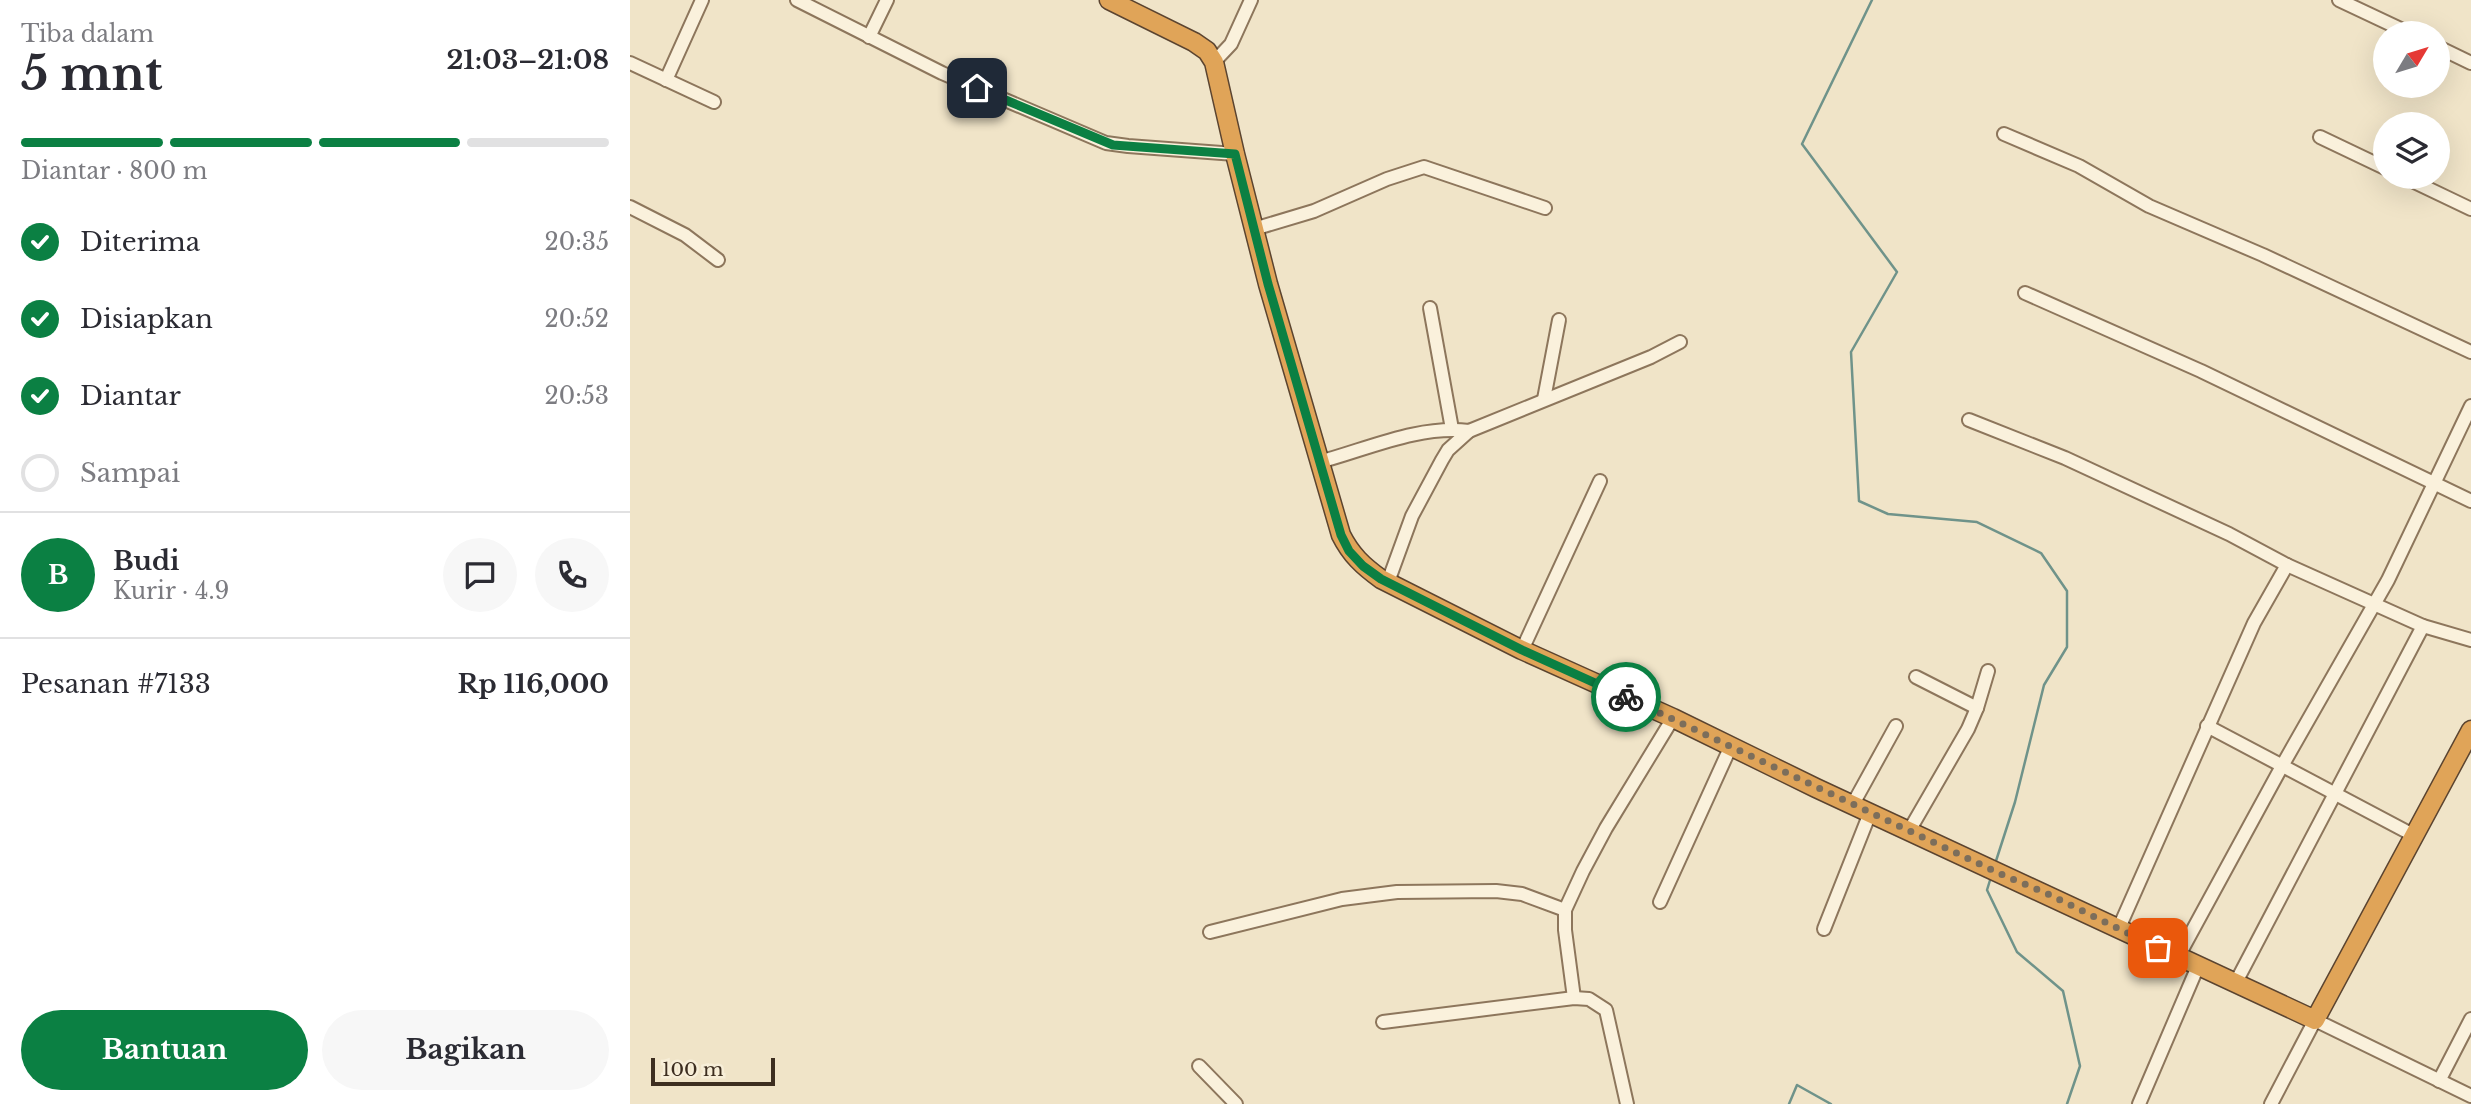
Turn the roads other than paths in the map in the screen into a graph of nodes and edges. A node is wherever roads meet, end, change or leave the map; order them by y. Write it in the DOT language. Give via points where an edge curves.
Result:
graph roads {
  1 [pos="702,0"];
  2 [pos="797,0"];
  3 [pos="887,0"];
  4 [pos="1109,0"];
  5 [pos="1251,0"];
  6 [pos="2340,0"];
  7 [pos="2384,21"];
  8 [pos="869,37"];
  9 [pos="2450,53"];
  10 [pos="1214,62"];
  11 [pos="630,63"];
  12 [pos="2471,63"];
  13 [pos="666,80"];
  14 [pos="714,102"];
  15 [pos="2004,134"];
  16 [pos="2320,137"];
  17 [pos="1235,154"];
  18 [pos="2373,161"];
  19 [pos="2429,189"];
  20 [pos="630,207"];
  21 [pos="1545,208"];
  22 [pos="2471,209"];
  23 [pos="1254,229"];
  24 [pos="718,260"];
  25 [pos="2025,293"];
  26 [pos="1430,308"];
  27 [pos="1559,320"];
  28 [pos="1680,342"];
  29 [pos="2471,352"];
  30 [pos="1544,399"];
  31 [pos="2471,406"];
  32 [pos="1969,420"];
  33 [pos="1452,429"];
  34 [pos="1469,431"];
  35 [pos="1319,462"];
  36 [pos="1600,481"];
  37 [pos="2435,484"];
  38 [pos="2471,501"];
  39 [pos="2287,565"];
  40 [pos="1388,582"];
  41 [pos="2375,604"];
  42 [pos="2423,626"];
  43 [pos="2471,640"];
  44 [pos="1522,650"];
  45 [pos="1988,671"];
  46 [pos="1916,677"];
  47 [pos="1977,708"];
  48 [pos="1673,718"];
  49 [pos="1896,726"];
  50 [pos="2207,726"];
  51 [pos="2471,730"];
  52 [pos="1730,748"];
  53 [pos="2282,766"];
  54 [pos="2333,794"];
  55 [pos="1853,804"];
  56 [pos="1870,813"];
  57 [pos="1909,831"];
  58 [pos="2414,836"];
  59 [pos="1660,902"];
  60 [pos="1566,911"];
  61 [pos="1824,929"];
  62 [pos="2118,930"];
  63 [pos="1210,932"];
  64 [pos="2178,957"];
  65 [pos="2198,967"];
  66 [pos="2235,984"];
  67 [pos="1574,998"];
  68 [pos="2471,1019"];
  69 [pos="2315,1020"];
  70 [pos="1383,1022"];
  71 [pos="1199,1066"];
  72 [pos="2439,1081"];
  73 [pos="2471,1096"];
  74 [pos="1236,1104"];
  75 [pos="1627,1104"];
  76 [pos="2140,1104"];
  77 [pos="2272,1104"];
  1 -- 13 [label="street"];
  2 -- 8 [label="street"];
  3 -- 8 [label="street"];
  4 -- 10 [label="highway" via="1194,42"];
  5 -- 10 [label="street" via="1231,44"];
  6 -- 7 [label="street"];
  8 -- 17 [label="street" via="1106,143"];
  9 -- 12 [label="street"];
  10 -- 17 [label="highway"];
  11 -- 13 [label="street"];
  13 -- 14 [label="street"];
  15 -- 29 [label="street" via="2079,166 2160,211"];
  16 -- 18 [label="street"];
  17 -- 23 [label="highway"];
  19 -- 22 [label="street"];
  20 -- 24 [label="street" via="685,235"];
  21 -- 23 [label="street" via="1424,167 1314,211"];
  23 -- 35 [label="highway"];
  25 -- 37 [label="street" via="2201,371"];
  26 -- 33 [label="street"];
  27 -- 30 [label="street"];
  28 -- 30 [label="street"];
  30 -- 34 [label="street"];
  31 -- 37 [label="street"];
  32 -- 39 [label="street" via="2065,458"];
  33 -- 34 [label="street"];
  33 -- 35 [label="street" via="1409,436"];
  34 -- 40 [label="street" via="1445,454 1412,516"];
  35 -- 40 [label="highway" via="1349,551"];
  36 -- 44 [label="street"];
  37 -- 38 [label="street"];
  37 -- 41 [label="street"];
  39 -- 41 [label="street"];
  39 -- 50 [label="street"];
  40 -- 44 [label="highway"];
  41 -- 42 [label="street"];
  41 -- 53 [label="street"];
  42 -- 43 [label="street"];
  42 -- 54 [label="street"];
  44 -- 48 [label="highway"];
  45 -- 47 [label="street"];
  46 -- 47 [label="street"];
  47 -- 57 [label="street"];
  48 -- 52 [label="highway"];
  48 -- 60 [label="street" via="1606,828"];
  49 -- 55 [label="street"];
  50 -- 53 [label="street"];
  50 -- 62 [label="street"];
  51 -- 58 [label="highway"];
  52 -- 55 [label="highway"];
  52 -- 59 [label="street"];
  53 -- 54 [label="street"];
  53 -- 64 [label="street"];
  54 -- 58 [label="street"];
  54 -- 66 [label="street"];
  55 -- 56 [label="highway"];
  56 -- 57 [label="highway"];
  56 -- 61 [label="street"];
  57 -- 62 [label="highway"];
  58 -- 69 [label="highway"];
  60 -- 63 [label="street" via="1522,894 1496,891 1397,892 1342,899"];
  60 -- 67 [label="street"];
  62 -- 64 [label="highway"];
  64 -- 65 [label="highway"];
  65 -- 66 [label="highway"];
  65 -- 76 [label="street"];
  66 -- 69 [label="highway"];
  67 -- 70 [label="street"];
  67 -- 75 [label="street" via="1589,999 1606,1010"];
  68 -- 72 [label="street"];
  69 -- 72 [label="street"];
  69 -- 77 [label="street"];
  71 -- 74 [label="street"];
  72 -- 73 [label="street"];
}
